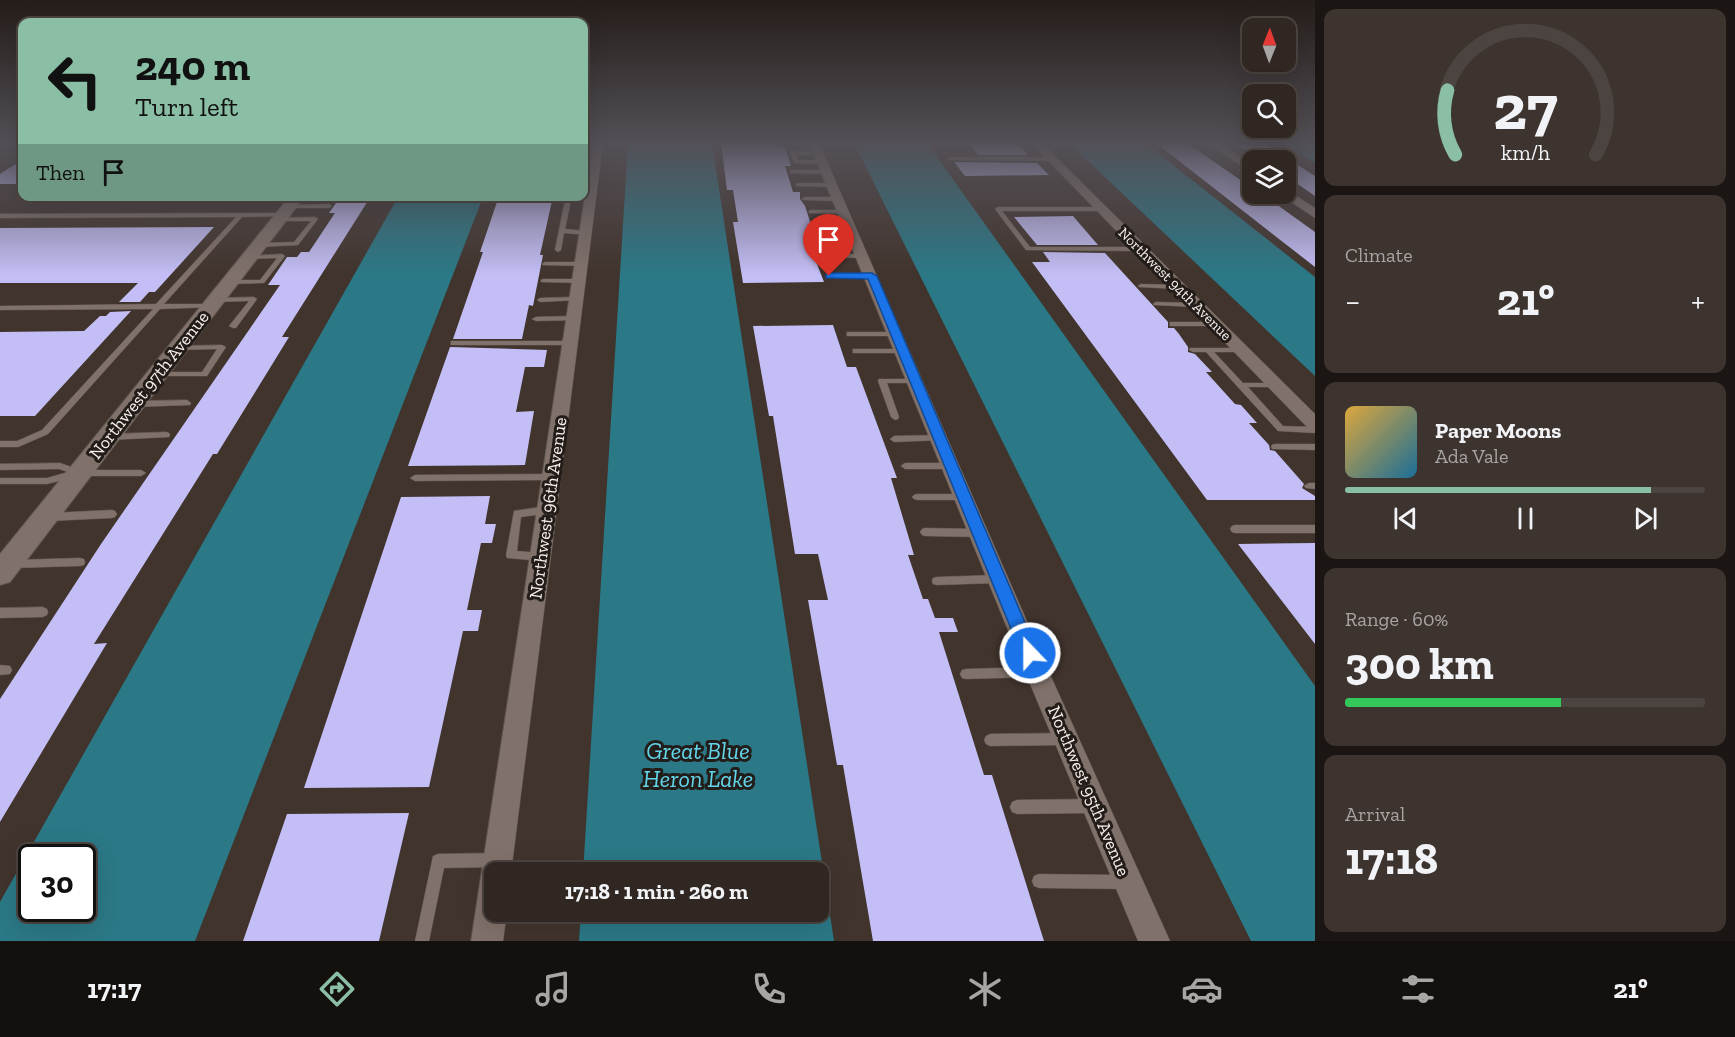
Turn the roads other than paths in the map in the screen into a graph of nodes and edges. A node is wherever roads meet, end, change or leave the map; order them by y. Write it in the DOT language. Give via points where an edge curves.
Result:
graph roads {
  1 [pos="817,187"];
  2 [pos="823,187"];
  3 [pos="833,187"];
  4 [pos="1079,187"];
  5 [pos="805,199"];
  6 [pos="1296,200"];
  7 [pos="323,201"];
  8 [pos="568,201"];
  9 [pos="588,201"];
  10 [pos="319,207"];
  11 [pos="329,207"];
  12 [pos="288,209"];
  13 [pos="1100,209"];
  14 [pos="812,213"];
  15 [pos="1315,214"];
  16 [pos="241,215"];
  17 [pos="0,216"];
  18 [pos="824,221"];
  19 [pos="562,231"];
  20 [pos="587,233"];
  21 [pos="828,234"];
  22 [pos="854,234"];
  23 [pos="833,247"];
  24 [pos="1138,249"];
  25 [pos="558,250"];
  26 [pos="255,251"];
  27 [pos="819,256"];
  28 [pos="545,264"];
  29 [pos="868,266"];
  30 [pos="829,276"];
  31 [pos="543,281"];
  32 [pos="230,282"];
  33 [pos="1141,286"];
  34 [pos="1178,287"];
  35 [pos="578,290"];
  36 [pos="540,300"];
  37 [pos="214,303"];
  38 [pos="1156,304"];
  39 [pos="1195,304"];
  40 [pos="159,306"];
  41 [pos="0,308"];
  42 [pos="536,318"];
  43 [pos="1173,324"];
  44 [pos="1215,324"];
  45 [pos="233,326"];
  46 [pos="850,334"];
  47 [pos="900,342"];
  48 [pos="454,343"];
  49 [pos="569,343"];
  50 [pos="178,348"];
  51 [pos="1193,350"];
  52 [pos="1208,350"];
  53 [pos="1241,350"];
  54 [pos="856,351"];
  55 [pos="157,374"];
  56 [pos="916,381"];
  57 [pos="1241,385"];
  58 [pos="1276,386"];
  59 [pos="187,403"];
  60 [pos="133,404"];
  61 [pos="895,417"];
  62 [pos="1315,424"];
  63 [pos="1315,430"];
  64 [pos="166,435"];
  65 [pos="107,437"];
  66 [pos="940,438"];
  67 [pos="894,439"];
  68 [pos="0,444"];
  69 [pos="1275,447"];
  70 [pos="1315,447"];
  71 [pos="905,466"];
  72 [pos="952,466"];
  73 [pos="0,467"];
  74 [pos="79,473"];
  75 [pos="141,473"];
  76 [pos="552,477"];
  77 [pos="415,478"];
  78 [pos="0,481"];
  79 [pos="917,497"];
  80 [pos="965,497"];
  81 [pos="548,510"];
  82 [pos="112,514"];
  83 [pos="45,517"];
  84 [pos="1235,529"];
  85 [pos="1315,529"];
  86 [pos="925,532"];
  87 [pos="980,533"];
  88 [pos="541,557"];
  89 [pos="80,562"];
  90 [pos="4,569"];
  91 [pos="1000,579"];
  92 [pos="937,581"];
  93 [pos="43,612"];
  94 [pos="0,613"];
  95 [pos="1037,672"];
  96 [pos="966,674"];
  97 [pos="1066,739"];
  98 [pos="990,740"];
  99 [pos="1096,806"];
  100 [pos="1017,807"];
  101 [pos="497,862"];
  102 [pos="484,870"];
  103 [pos="1039,881"];
  104 [pos="1129,882"];
  105 [pos="489,922"];
  106 [pos="422,941"];
  107 [pos="487,941"];
  108 [pos="1154,941"];
  1 -- 5 [label="lane"];
  2 -- 14 [label="lane"];
  3 -- 22 [label="street, Northwest 95th Avenue"];
  4 -- 13 [label="street, Northwest 94th Avenue"];
  6 -- 15 [label="street"];
  7 -- 10 [label="lane"];
  8 -- 19 [label="lane"];
  9 -- 20 [label="street, Northwest 96th Avenue"];
  10 -- 11 [label="lane"];
  10 -- 12 [label="lane"];
  12 -- 16 [label="lane"];
  12 -- 26 [label="street, Northwest 97th Avenue"];
  12 -- 26 [label="lane" via="315,219 296,244"];
  13 -- 24 [label="street, Northwest 94th Avenue"];
  13 -- 24 [label="lane" via="998,209 1028,249"];
  16 -- 17 [label="lane"];
  16 -- 40 [label="lane"];
  18 -- 21 [label="lane"];
  19 -- 20 [label="lane"];
  19 -- 25 [label="lane"];
  20 -- 35 [label="street, Northwest 96th Avenue"];
  21 -- 22 [label="lane"];
  21 -- 23 [label="lane"];
  22 -- 29 [label="street, Northwest 95th Avenue"];
  24 -- 34 [label="street, Northwest 94th Avenue"];
  26 -- 32 [label="street, Northwest 97th Avenue"];
  26 -- 32 [label="lane" via="282,256 262,282"];
  27 -- 29 [label="lane"];
  28 -- 35 [label="lane"];
  29 -- 30 [label="lane"];
  29 -- 47 [label="street, Northwest 95th Avenue"];
  31 -- 35 [label="lane"];
  32 -- 37 [label="street, Northwest 97th Avenue"];
  33 -- 34 [label="lane"];
  34 -- 39 [label="street, Northwest 94th Avenue"];
  35 -- 36 [label="lane"];
  35 -- 42 [label="lane"];
  35 -- 49 [label="street, Northwest 96th Avenue"];
  37 -- 40 [label="lane"];
  37 -- 45 [label="lane" via="254,299"];
  37 -- 50 [label="street, Northwest 97th Avenue"];
  38 -- 39 [label="lane"];
  39 -- 44 [label="street, Northwest 94th Avenue"];
  40 -- 41 [label="lane"];
  40 -- 68 [label="lane" via="45,432 18,444"];
  43 -- 44 [label="lane"];
  44 -- 53 [label="street, Northwest 94th Avenue"];
  46 -- 47 [label="lane"];
  47 -- 54 [label="lane"];
  47 -- 56 [label="street, Northwest 95th Avenue"];
  48 -- 49 [label="lane"];
  49 -- 76 [label="street, Northwest 96th Avenue"];
  50 -- 55 [label="street, Northwest 97th Avenue"];
  50 -- 55 [label="lane" via="222,347 204,374"];
  51 -- 52 [label="lane"];
  52 -- 53 [label="lane"];
  52 -- 57 [label="lane"];
  53 -- 58 [label="street, Northwest 94th Avenue"];
  55 -- 60 [label="street, Northwest 97th Avenue"];
  56 -- 61 [label="lane" via="882,381"];
  56 -- 66 [label="street, Northwest 95th Avenue"];
  57 -- 58 [label="lane"];
  57 -- 63 [label="lane" via="1281,429"];
  58 -- 62 [label="street, Northwest 94th Avenue"];
  59 -- 60 [label="lane"];
  60 -- 65 [label="street, Northwest 97th Avenue"];
  64 -- 65 [label="lane"];
  65 -- 74 [label="street, Northwest 97th Avenue"];
  66 -- 67 [label="lane"];
  66 -- 72 [label="street, Northwest 95th Avenue"];
  69 -- 70 [label="lane"];
  71 -- 72 [label="lane"];
  72 -- 80 [label="street, Northwest 95th Avenue"];
  73 -- 74 [label="lane" via="60,466"];
  74 -- 75 [label="lane"];
  74 -- 78 [label="lane" via="47,481"];
  74 -- 83 [label="street, Northwest 97th Avenue"];
  76 -- 77 [label="lane"];
  76 -- 81 [label="street, Northwest 96th Avenue"];
  79 -- 80 [label="lane"];
  80 -- 87 [label="street, Northwest 95th Avenue"];
  81 -- 88 [label="street, Northwest 96th Avenue"];
  81 -- 88 [label="lane" via="517,514 511,555"];
  82 -- 83 [label="lane"];
  83 -- 90 [label="street, Northwest 97th Avenue"];
  84 -- 85 [label="lane"];
  86 -- 87 [label="lane"];
  87 -- 91 [label="street, Northwest 95th Avenue"];
  88 -- 101 [label="street, Northwest 96th Avenue"];
  89 -- 90 [label="lane"];
  91 -- 92 [label="lane"];
  91 -- 95 [label="street, Northwest 95th Avenue"];
  93 -- 94 [label="lane"];
  95 -- 96 [label="lane"];
  95 -- 97 [label="street, Northwest 95th Avenue"];
  97 -- 98 [label="lane"];
  97 -- 99 [label="street, Northwest 95th Avenue"];
  99 -- 100 [label="lane"];
  99 -- 104 [label="street, Northwest 95th Avenue"];
  102 -- 106 [label="lane" via="438,861"];
  103 -- 104 [label="lane"];
  104 -- 108 [label="street, Northwest 95th Avenue"];
  105 -- 107 [label="street, Northwest 96th Avenue"];
}
